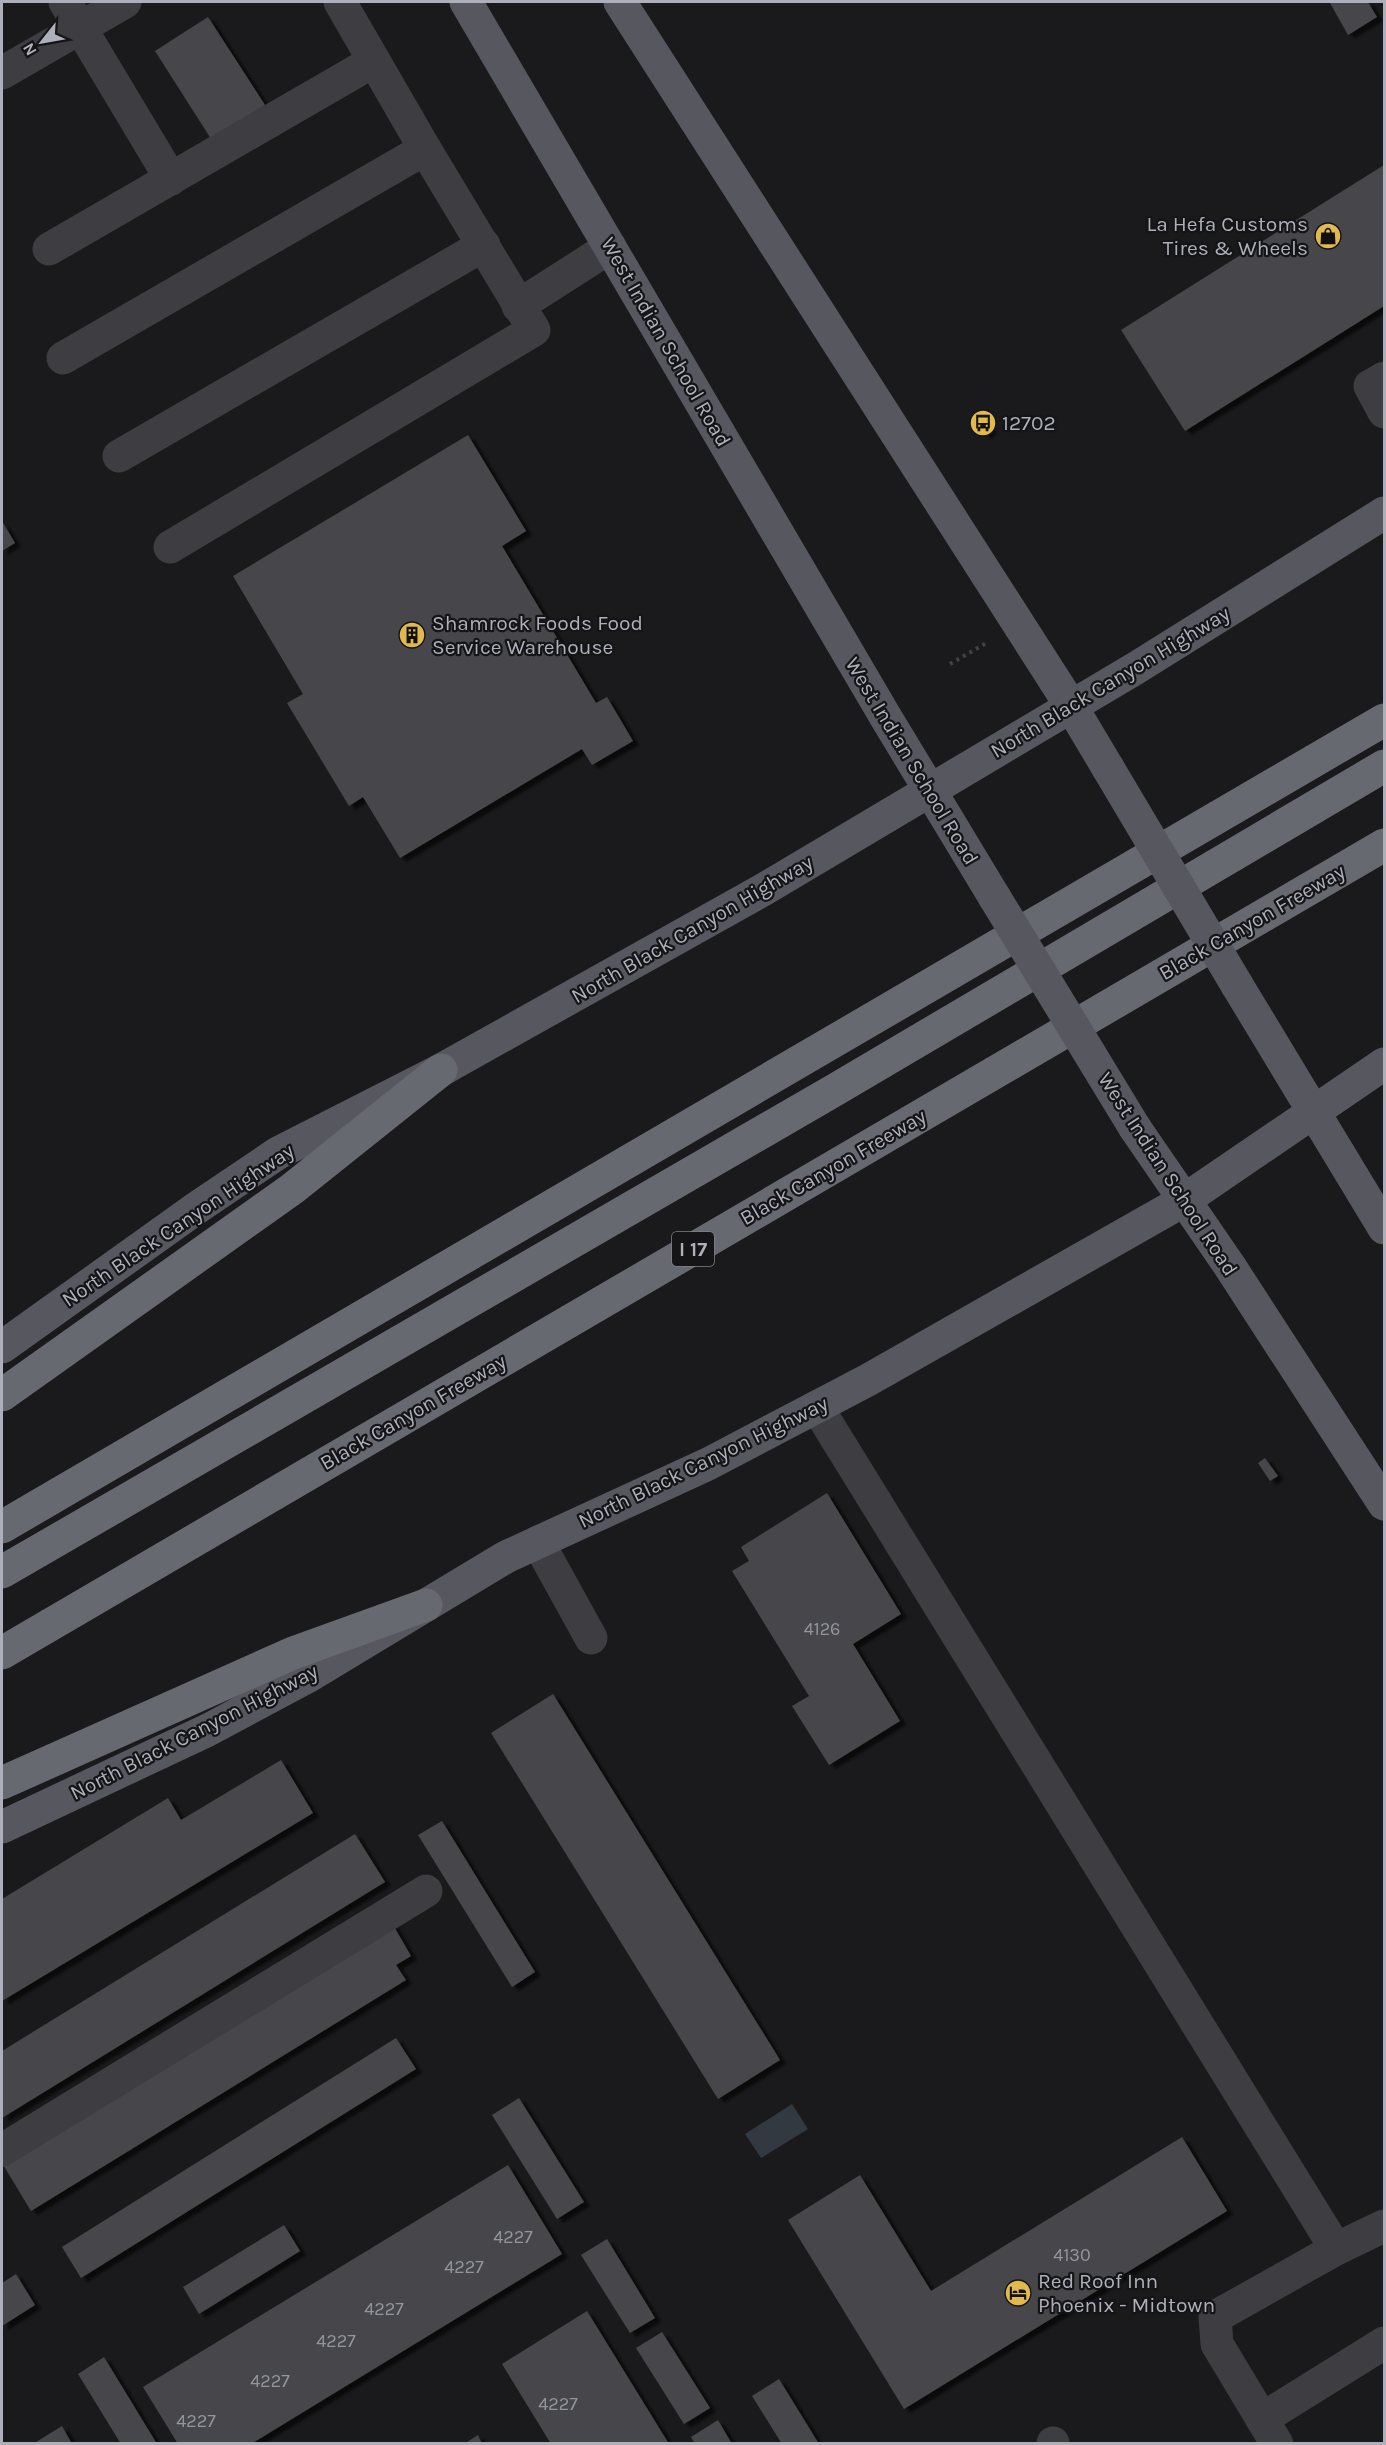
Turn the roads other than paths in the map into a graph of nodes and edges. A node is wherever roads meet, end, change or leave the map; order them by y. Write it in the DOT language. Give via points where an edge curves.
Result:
graph roads {
  1 [pos="125,2"];
  2 [pos="340,2"];
  3 [pos="466,2"];
  4 [pos="620,2"];
  5 [pos="73,14"];
  6 [pos="374,61"];
  7 [pos="2,73"];
  8 [pos="425,149"];
  9 [pos="171,179"];
  10 [pos="484,245"];
  11 [pos="610,247"];
  12 [pos="49,249"];
  13 [pos="518,306"];
  14 [pos="63,358"];
  15 [pos="1384,378"];
  16 [pos="1384,412"];
  17 [pos="119,456"];
  18 [pos="1384,513"];
  19 [pos="170,547"];
  20 [pos="1071,706"];
  21 [pos="1384,720"];
  22 [pos="1384,766"];
  23 [pos="929,791"];
  24 [pos="1384,845"];
  25 [pos="1384,1064"];
  26 [pos="441,1070"];
  27 [pos="1314,1112"];
  28 [pos="1184,1201"];
  29 [pos="1384,1228"];
  30 [pos="2,1347"];
  31 [pos="2,1395"];
  32 [pos="817,1407"];
  33 [pos="1384,1504"];
  34 [pos="2,1527"];
  35 [pos="538,1542"];
  36 [pos="2,1572"];
  37 [pos="426,1605"];
  38 [pos="591,1638"];
  39 [pos="2,1653"];
  40 [pos="2,1783"];
  41 [pos="2,1827"];
  42 [pos="426,1891"];
  43 [pos="2,2150"];
  44 [pos="1384,2226"];
  45 [pos="1336,2249"];
  46 [pos="1384,2343"];
  47 [pos="1269,2431"];
  1 -- 5 [label="lane"];
  2 -- 6 [label="lane"];
  3 -- 11 [label="main road, West Indian School Road"];
  4 -- 20 [label="main road"];
  5 -- 7 [label="lane"];
  5 -- 9 [label="lane"];
  6 -- 8 [label="lane"];
  6 -- 9 [label="lane"];
  8 -- 10 [label="lane"];
  8 -- 14 [label="lane"];
  9 -- 12 [label="lane"];
  10 -- 13 [label="lane"];
  10 -- 17 [label="lane"];
  11 -- 13 [label="lane"];
  11 -- 23 [label="main road, West Indian School Road"];
  13 -- 19 [label="lane" via="534,330"];
  15 -- 16 [label="lane" via="1370,386"];
  18 -- 20 [label="main road, North Black Canyon Highway"];
  20 -- 23 [label="main road, North Black Canyon Highway"];
  20 -- 27 [label="main road, bridge"];
  21 -- 34 [label="highway"];
  22 -- 36 [label="highway"];
  23 -- 26 [label="main road, North Black Canyon Highway" via="761,891"];
  23 -- 28 [label="main road, West Indian School Road, bridge" via="1135,1128"];
  24 -- 39 [label="highway, Black Canyon Freeway / I 17"];
  25 -- 27 [label="main road, North Black Canyon Highway"];
  26 -- 30 [label="main road, North Black Canyon Highway" via="278,1153"];
  26 -- 31 [label="highway" via="292,1189"];
  27 -- 28 [label="main road, North Black Canyon Highway"];
  27 -- 29 [label="main road"];
  28 -- 32 [label="main road, North Black Canyon Highway"];
  28 -- 33 [label="main road, West Indian School Road"];
  32 -- 35 [label="main road, North Black Canyon Highway" via="708,1464"];
  32 -- 45 [label="lane"];
  35 -- 37 [label="main road, North Black Canyon Highway"];
  35 -- 38 [label="lane"];
  37 -- 40 [label="highway" via="293,1653"];
  37 -- 41 [label="main road, North Black Canyon Highway" via="307,1677 208,1730"];
  42 -- 43 [label="lane"];
  44 -- 45 [label="lane"];
  45 -- 47 [label="lane" via="1215,2317 1216,2344"];
  46 -- 47 [label="lane"];
}
